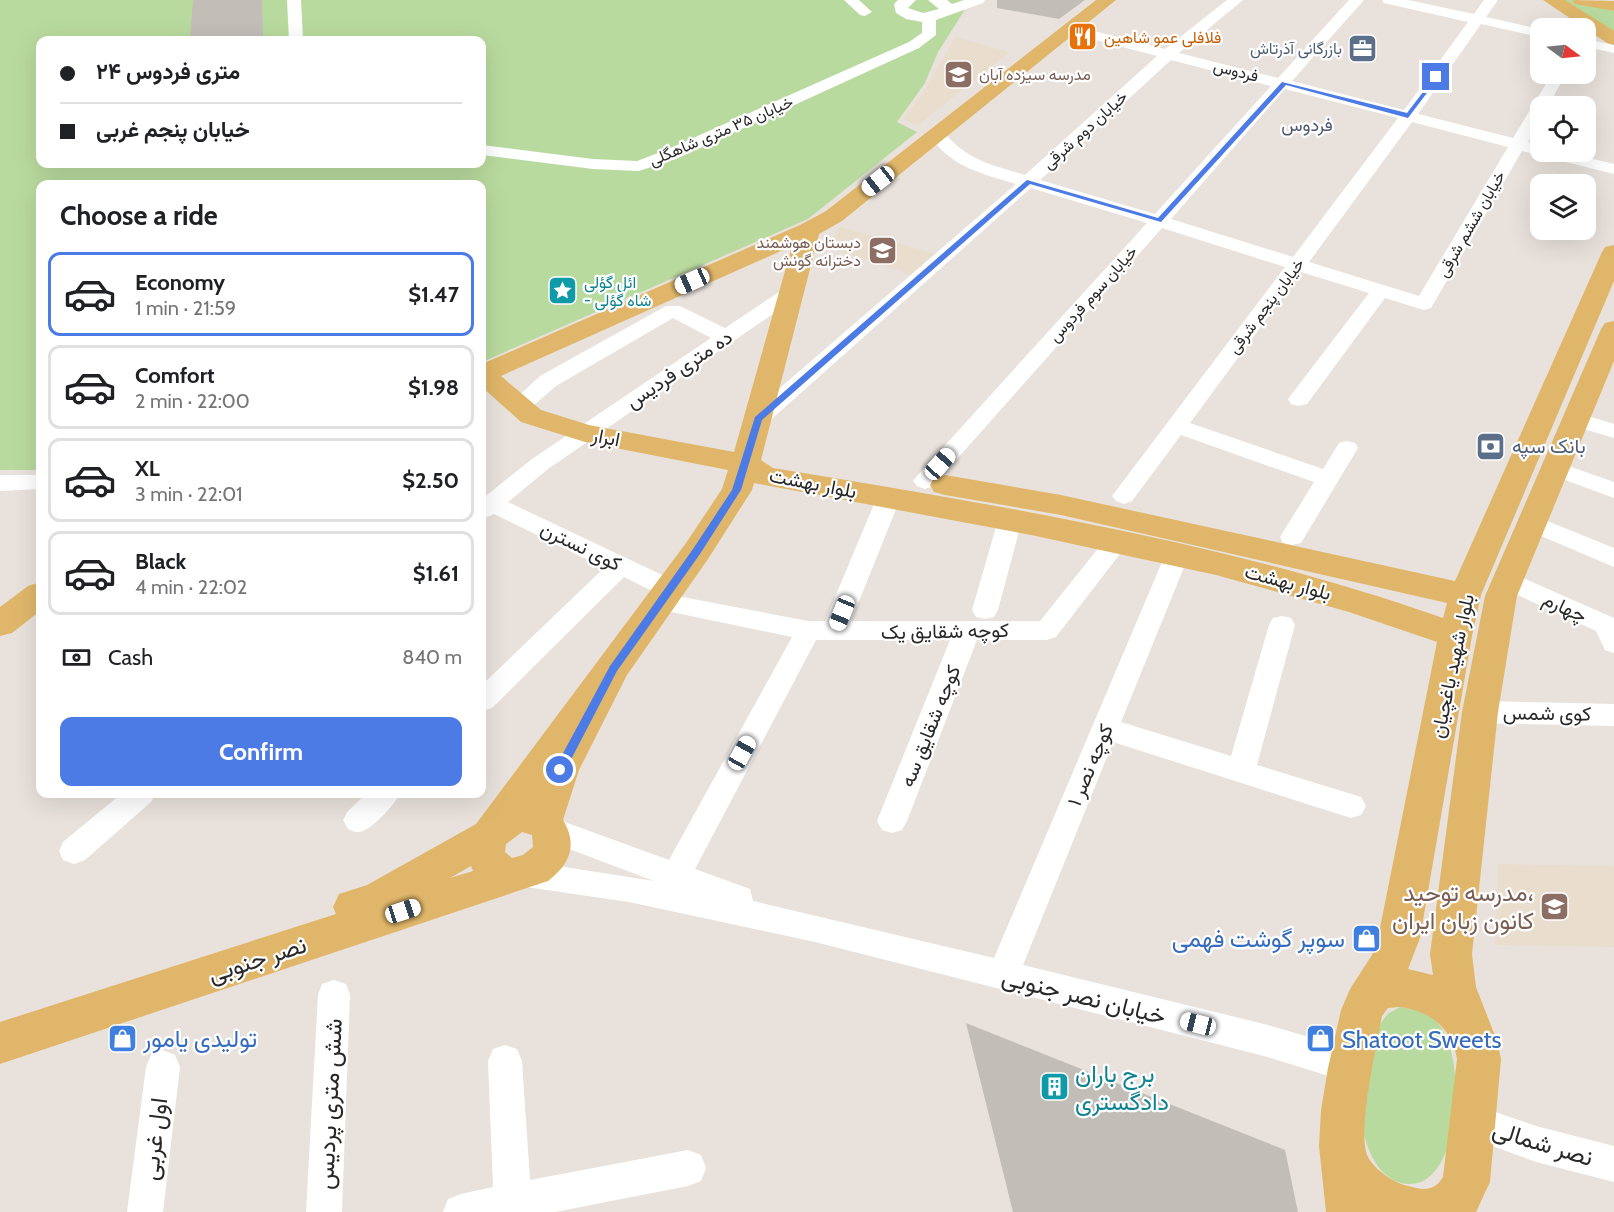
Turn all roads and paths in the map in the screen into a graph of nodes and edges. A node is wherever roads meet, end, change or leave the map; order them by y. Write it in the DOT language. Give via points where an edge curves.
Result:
graph roads {
  1 [pos="294,0"];
  2 [pos="851,0"];
  3 [pos="909,0"];
  4 [pos="935,0"];
  5 [pos="978,0"];
  6 [pos="1107,0"];
  7 [pos="1236,0"];
  8 [pos="1357,0"];
  9 [pos="1389,0"];
  10 [pos="1491,0"];
  11 [pos="1552,0"];
  12 [pos="1581,0"];
  13 [pos="1614,6"];
  14 [pos="946,11"];
  15 [pos="865,12"];
  16 [pos="929,17"];
  17 [pos="1477,19"];
  18 [pos="1070,29"];
  19 [pos="1530,31"];
  20 [pos="296,36"];
  21 [pos="1614,39"];
  22 [pos="1596,45"];
  23 [pos="1614,49"];
  24 [pos="1168,54"];
  25 [pos="1284,83"];
  26 [pos="1553,84"];
  27 [pos="1408,116"];
  28 [pos="937,135"];
  29 [pos="1518,144"];
  30 [pos="1530,147"];
  31 [pos="486,151"];
  32 [pos="1586,162"];
  33 [pos="1614,169"];
  34 [pos="1029,181"];
  35 [pos="1159,221"];
  36 [pos="808,231"];
  37 [pos="1613,257"];
  38 [pos="1297,264"];
  39 [pos="1381,290"];
  40 [pos="792,292"];
  41 [pos="726,337"];
  42 [pos="1610,350"];
  43 [pos="486,372"];
  44 [pos="486,378"];
  45 [pos="1299,399"];
  46 [pos="518,406"];
  47 [pos="758,419"];
  48 [pos="1575,419"];
  49 [pos="1177,426"];
  50 [pos="1614,431"];
  51 [pos="585,433"];
  52 [pos="1347,448"];
  53 [pos="746,464"];
  54 [pos="1554,468"];
  55 [pos="1329,479"];
  56 [pos="925,481"];
  57 [pos="36,482"];
  58 [pos="0,483"];
  59 [pos="1614,490"];
  60 [pos="1124,496"];
  61 [pos="888,497"];
  62 [pos="486,507"];
  63 [pos="1010,520"];
  64 [pos="1530,522"];
  65 [pos="1292,537"];
  66 [pos="1117,542"];
  67 [pos="1177,555"];
  68 [pos="1614,558"];
  69 [pos="621,566"];
  70 [pos="1507,580"];
  71 [pos="1421,586"];
  72 [pos="666,595"];
  73 [pos="1466,596"];
  74 [pos="36,597"];
  75 [pos="984,610"];
  76 [pos="1420,623"];
  77 [pos="0,624"];
  78 [pos="1282,626"];
  79 [pos="967,631"];
  80 [pos="821,632"];
  81 [pos="1455,636"];
  82 [pos="1614,643"];
  83 [pos="613,668"];
  84 [pos="486,697"];
  85 [pos="1480,712"];
  86 [pos="1614,715"];
  87 [pos="1105,728"];
  88 [pos="1241,771"];
  89 [pos="136,798"];
  90 [pos="381,798"];
  91 [pos="1351,806"];
  92 [pos="358,820"];
  93 [pos="892,821"];
  94 [pos="547,825"];
  95 [pos="493,831"];
  96 [pos="74,851"];
  97 [pos="519,874"];
  98 [pos="676,876"];
  99 [pos="815,928"];
  100 [pos="1002,976"];
  101 [pos="1373,994"];
  102 [pos="334,995"];
  103 [pos="0,1020"];
  104 [pos="1467,1023"];
  105 [pos="0,1043"];
  106 [pos="505,1061"];
  107 [pos="1351,1066"];
  108 [pos="163,1067"];
  109 [pos="1472,1122"];
  110 [pos="1344,1160"];
  111 [pos="1614,1164"];
  112 [pos="688,1168"];
  113 [pos="513,1207"];
  114 [pos="1433,1211"];
  115 [pos="145,1212"];
  116 [pos="324,1212"];
  117 [pos="461,1212"];
  118 [pos="1350,1212"];
  1 -- 20 [label="street"];
  2 -- 15 [label="street"];
  3 -- 16 [label="street" via="901,4 904,13"];
  4 -- 14 [label="street" via="946,5"];
  5 -- 14 [label="street"];
  6 -- 18 [label="main road"];
  7 -- 24 [label="street, خیابان دوم شرقی"];
  8 -- 25 [label="street, خیابان سوم فردوس"];
  9 -- 17 [label="street"];
  10 -- 17 [label="street, خیابان پنجم شرقی"];
  11 -- 21 [label="main road"];
  12 -- 13 [label="main road"];
  14 -- 16 [label="street"];
  16 -- 31 [label="street, خیابان ۳۵ متری شاهگلی" via="929,35 914,45 639,166"];
  17 -- 19 [label="street"];
  17 -- 27 [label="street, خیابان پنجم شرقی"];
  18 -- 24 [label="street, فردوس"];
  18 -- 28 [label="main road"];
  22 -- 23 [label="street"];
  24 -- 25 [label="street, فردوس"];
  24 -- 34 [label="street, خیابان دوم شرقی"];
  25 -- 27 [label="street, فردوس"];
  25 -- 35 [label="street, خیابان سوم فردوس"];
  26 -- 29 [label="street, خیابان ششم شرقی"];
  27 -- 29 [label="street, فردوس"];
  27 -- 38 [label="street, خیابان پنجم شرقی"];
  28 -- 34 [label="street" via="972,165"];
  28 -- 36 [label="main road" via="834,216"];
  29 -- 30 [label="street, فردوس"];
  29 -- 39 [label="street, خیابان ششم شرقی" via="1424,304"];
  32 -- 33 [label="street"];
  34 -- 35 [label="street"];
  34 -- 47 [label="street, خیابان دوم شرقی"];
  35 -- 38 [label="street"];
  35 -- 56 [label="street, خیابان سوم فردوس"];
  36 -- 40 [label="main road"];
  36 -- 43 [label="main road"];
  37 -- 73 [label="main road, بلوار شهید یاغچیان"];
  38 -- 39 [label="street"];
  38 -- 49 [label="street, خیابان پنجم شرقی"];
  39 -- 45 [label="street"];
  40 -- 41 [label="street, ده متری فردیس"];
  40 -- 47 [label="main road"];
  41 -- 46 [label="street" via="673,310 548,381"];
  41 -- 51 [label="street, ده متری فردیس"];
  42 -- 48 [label="main road, بلوار شهید یاغچیان"];
  44 -- 46 [label="main road, ابرار"];
  46 -- 51 [label="main road, ابرار" via="531,416"];
  47 -- 53 [label="main road"];
  48 -- 50 [label="street"];
  48 -- 54 [label="main road, بلوار شهید یاغچیان"];
  49 -- 55 [label="street"];
  49 -- 60 [label="street, خیابان پنجم شرقی"];
  51 -- 53 [label="main road, ابرار"];
  51 -- 62 [label="street, ده متری فردیس"];
  52 -- 55 [label="street"];
  53 -- 56 [label="main road, بلوار بهشت" via="773,455"];
  53 -- 61 [label="main road, بلوار بهشت" via="765,476"];
  53 -- 72 [label="main road" via="737,490"];
  54 -- 59 [label="street"];
  54 -- 64 [label="main road, بلوار شهید یاغچیان"];
  55 -- 65 [label="street"];
  56 -- 71 [label="main road, بلوار بهشت" via="1061,505"];
  57 -- 58 [label="street"];
  61 -- 63 [label="main road, بلوار بهشت"];
  61 -- 80 [label="street"];
  62 -- 69 [label="street, کوی نسترن"];
  63 -- 66 [label="main road, بلوار بهشت"];
  63 -- 75 [label="street"];
  64 -- 68 [label="street"];
  64 -- 70 [label="main road, بلوار شهید یاغچیان"];
  66 -- 67 [label="main road, بلوار بهشت"];
  66 -- 79 [label="street, کوچه شقایق یک" via="1047,630"];
  67 -- 76 [label="main road, بلوار بهشت" via="1319,590"];
  67 -- 87 [label="street, کوچه نصر ۱"];
  69 -- 72 [label="street, کوی نسترن"];
  69 -- 84 [label="street"];
  70 -- 82 [label="street, چهارم" via="1606,626"];
  70 -- 85 [label="main road, بلوار شهید یاغچیان"];
  71 -- 73 [label="main road, بلوار بهشت"];
  71 -- 76 [label="main road" via="1434,594 1441,604 1441,614 1434,621"];
  72 -- 80 [label="street, کوچه شقایق یک"];
  72 -- 83 [label="main road"];
  73 -- 81 [label="main road, بلوار شهید یاغچیان"];
  74 -- 77 [label="main road"];
  76 -- 81 [label="main road, بلوار بهشت"];
  78 -- 88 [label="street"];
  79 -- 80 [label="street, کوچه شقایق یک"];
  79 -- 93 [label="street, کوچه شقایق سه"];
  80 -- 98 [label="street"];
  81 -- 101 [label="main road, بلوار شهید یاغچیان" via="1399,938"];
  83 -- 94 [label="main road" via="560,770"];
  83 -- 95 [label="main road"];
  85 -- 86 [label="street, کوی شمس"];
  85 -- 104 [label="main road, بلوار شهید یاغچیان" via="1450,954 1455,987"];
  87 -- 88 [label="street"];
  87 -- 100 [label="street, کوچه نصر ۱"];
  88 -- 91 [label="street"];
  89 -- 96 [label="street"];
  90 -- 92 [label="street"];
  94 -- 95 [label="main road" via="533,817 521,817 508,820"];
  94 -- 97 [label="main road" via="555,839 548,860"];
  94 -- 98 [label="street, خیابان نصر جنوبی"];
  95 -- 97 [label="main road" via="485,847 491,866 501,873"];
  95 -- 103 [label="main road, نصر جنوبی" via="377,900"];
  97 -- 99 [label="street, خیابان نصر جنوبی" via="629,889"];
  97 -- 105 [label="main road, نصر جنوبی"];
  98 -- 99 [label="street, خیابان نصر جنوبی"];
  99 -- 100 [label="street, خیابان نصر جنوبی"];
  100 -- 107 [label="street, خیابان نصر جنوبی" via="1264,1040"];
  101 -- 104 [label="main road" via="1390,988 1410,988 1450,1007"];
  101 -- 107 [label="main road" via="1360,1016"];
  102 -- 116 [label="street, شش متری پردیس"];
  104 -- 109 [label="main road" via="1476,1040 1479,1059"];
  106 -- 113 [label="street"];
  107 -- 110 [label="main road" via="1342,1138"];
  108 -- 115 [label="street, اول غربی"];
  109 -- 111 [label="street, نصر شمالی"];
  109 -- 114 [label="main road" via="1466,1182 1457,1199"];
  110 -- 114 [label="main road" via="1376,1197 1398,1209"];
  110 -- 118 [label="main road"];
  112 -- 113 [label="street"];
  113 -- 117 [label="street"];
}
